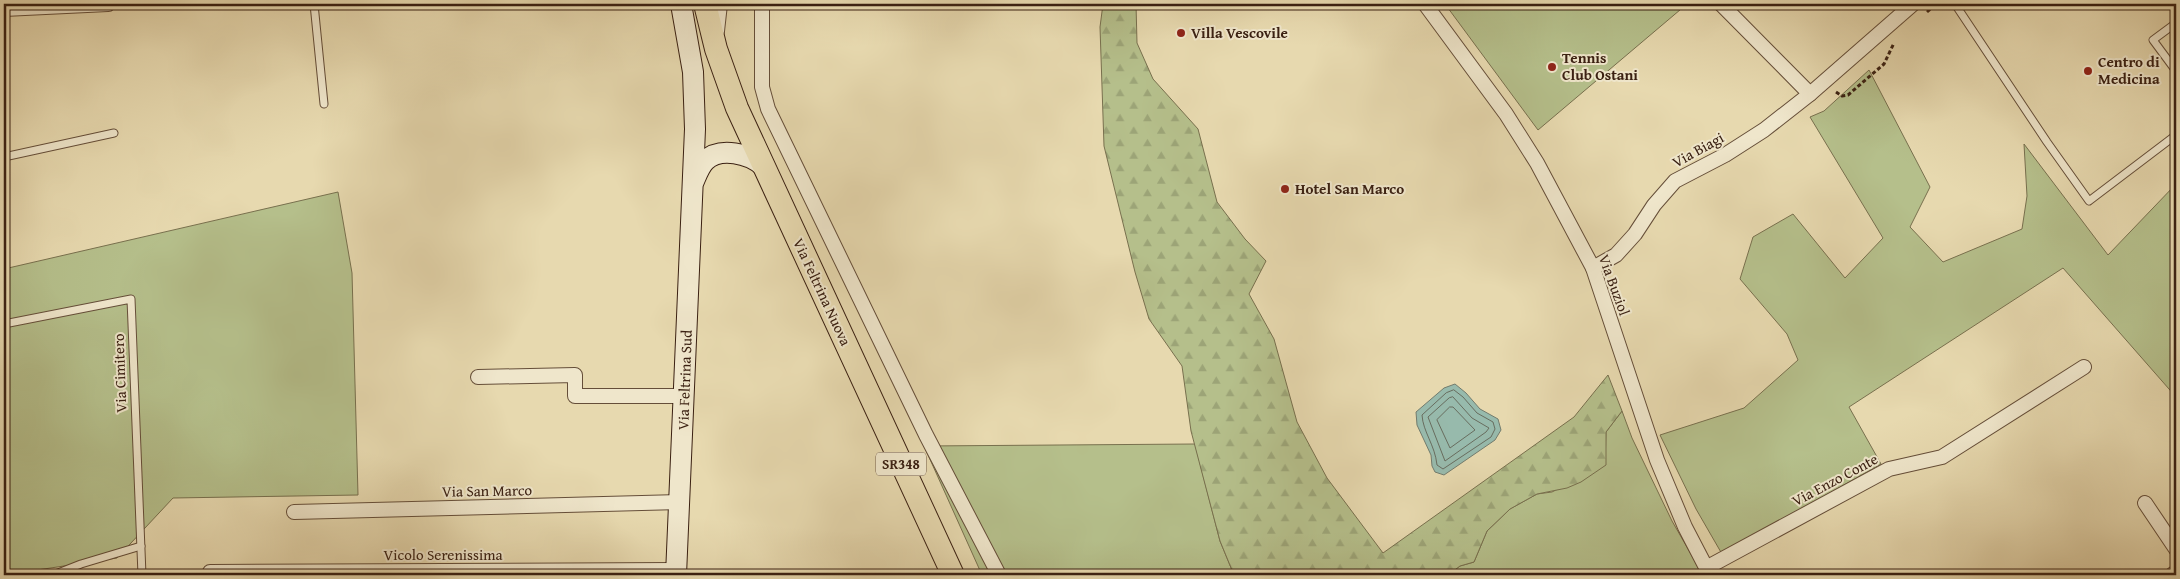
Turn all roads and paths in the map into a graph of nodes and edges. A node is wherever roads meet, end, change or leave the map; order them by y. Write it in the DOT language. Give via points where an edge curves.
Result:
graph roads {
  1 [pos="108,4"];
  2 [pos="314,4"];
  3 [pos="681,4"];
  4 [pos="705,4"];
  5 [pos="720,4"];
  6 [pos="762,4"];
  7 [pos="1425,4"];
  8 [pos="1721,4"];
  9 [pos="1912,4"];
  10 [pos="1936,4"];
  11 [pos="1955,4"];
  12 [pos="4,8"];
  13 [pos="1923,15"];
  14 [pos="2176,23"];
  15 [pos="1896,38"];
  16 [pos="716,49"];
  17 [pos="2176,71"];
  18 [pos="1825,81"];
  19 [pos="1810,94"];
  20 [pos="324,104"];
  21 [pos="114,132"];
  22 [pos="2176,135"];
  23 [pos="4,157"];
  24 [pos="763,166"];
  25 [pos="692,186"];
  26 [pos="1593,268"];
  27 [pos="4,324"];
  28 [pos="2084,367"];
  29 [pos="478,377"];
  30 [pos="685,396"];
  31 [pos="680,502"];
  32 [pos="2145,503"];
  33 [pos="294,512"];
  34 [pos="141,546"];
  35 [pos="2176,549"];
  36 [pos="1708,571"];
  37 [pos="210,572"];
  38 [pos="2176,572"];
  39 [pos="676,573"];
  40 [pos="53,575"];
  41 [pos="142,575"];
  42 [pos="953,575"];
  43 [pos="998,575"];
  44 [pos="2172,575"];
  1 -- 12 [label="street"];
  2 -- 20 [label="lane"];
  3 -- 25 [label="main road, Via Feltrina Sud" via="694,93"];
  4 -- 16 [label="main road, Via Feltrina Nuova / SR348"];
  5 -- 16 [label="street"];
  6 -- 43 [label="street" via="762,87 768,109 926,435"];
  7 -- 26 [label="street, Via Buziol" via="1506,114"];
  8 -- 19 [label="street"];
  9 -- 18 [label="street, Via Biagi"];
  10 -- 13 [label="path"];
  11 -- 22 [label="lane" via="2047,142 2090,200"];
  14 -- 17 [label="lane" via="2153,40"];
  15 -- 18 [label="path" via="1884,64 1848,95 1839,94"];
  16 -- 24 [label="main road, Via Feltrina Nuova / SR348"];
  18 -- 19 [label="street, Via Biagi"];
  19 -- 26 [label="street, Via Biagi" via="1757,135 1676,181 1616,255"];
  21 -- 23 [label="lane"];
  24 -- 25 [label="main road, Via Feltrina Sud" via="745,155 715,155 704,162"];
  24 -- 42 [label="main road, Via Feltrina Nuova / SR348"];
  25 -- 30 [label="main road, Via Feltrina Sud"];
  26 -- 36 [label="street, Via Buziol" via="1657,460 1685,527"];
  27 -- 34 [label="lane, Via Cimitero" via="131,299"];
  28 -- 36 [label="street, Via Enzo Conte" via="1942,457 1889,469"];
  29 -- 30 [label="street" via="575,375 575,396"];
  30 -- 31 [label="main road, Via Feltrina Sud"];
  31 -- 33 [label="street, Via San Marco"];
  31 -- 39 [label="main road, Via Feltrina Sud"];
  32 -- 35 [label="street"];
  34 -- 40 [label="lane"];
  34 -- 41 [label="lane, Via Cimitero"];
  37 -- 39 [label="street, Vicolo Serenissima"];
  38 -- 44 [label="street"];
}
